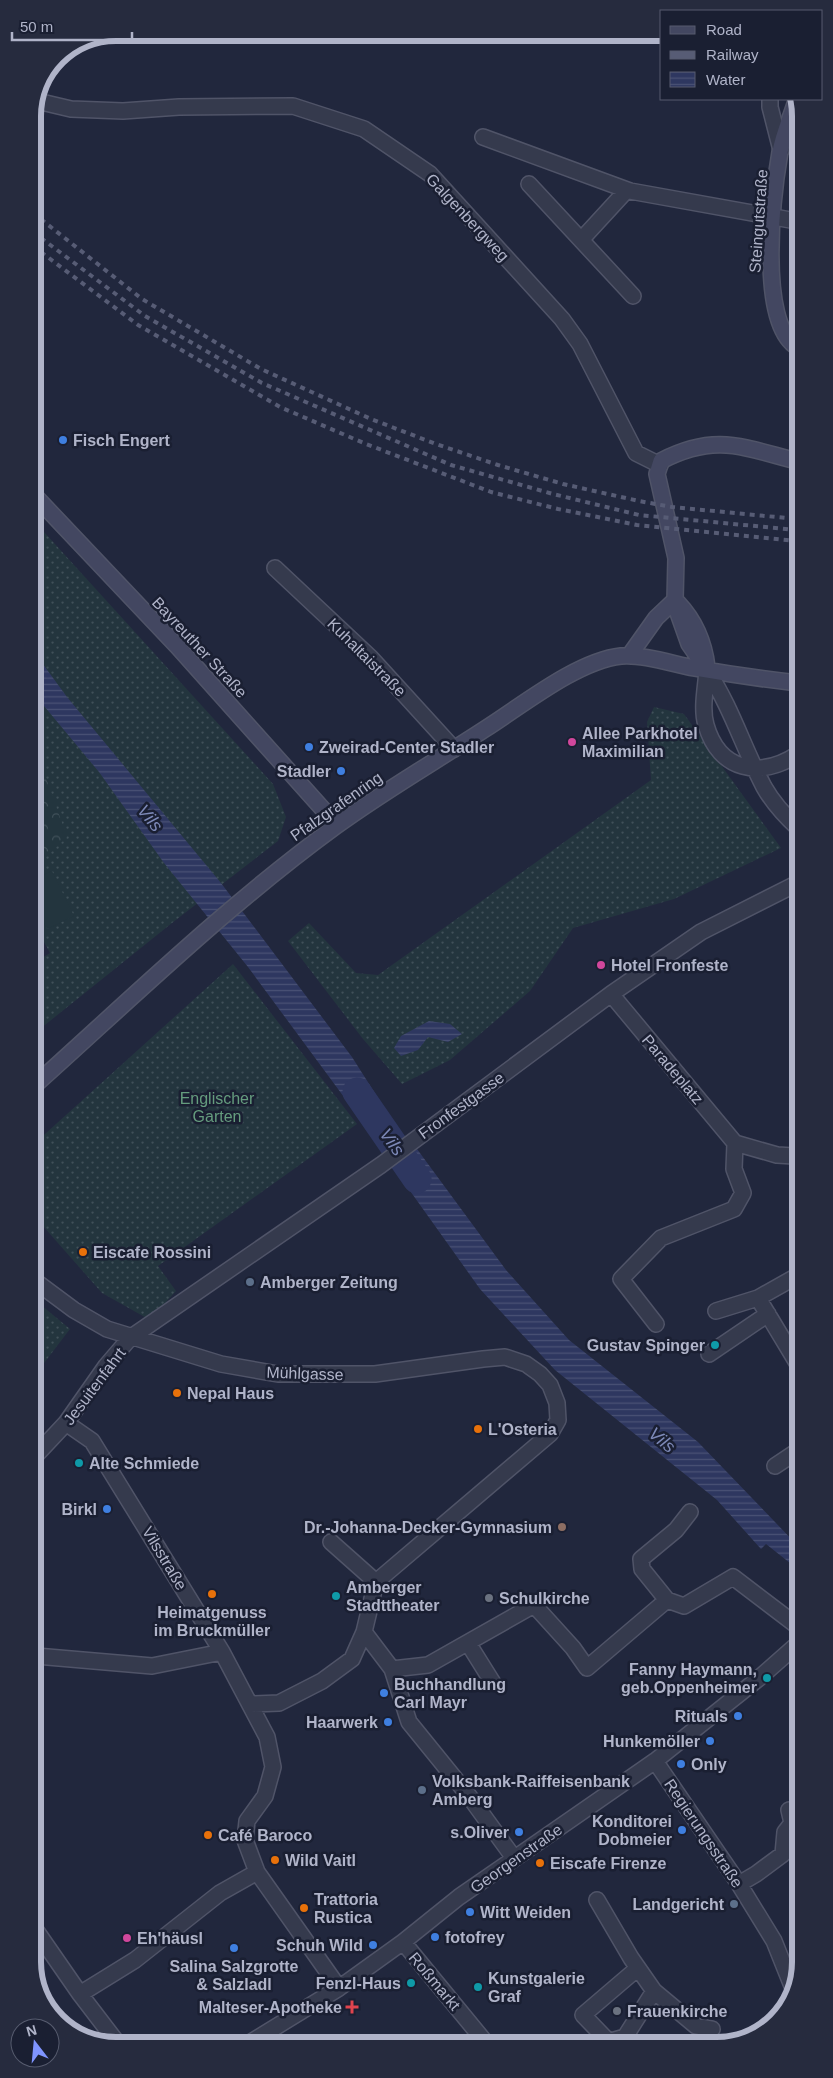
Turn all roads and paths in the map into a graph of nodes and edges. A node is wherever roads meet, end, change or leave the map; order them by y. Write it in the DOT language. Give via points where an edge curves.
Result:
graph roads {
  1 [pos="770,100"];
  2 [pos="43,102"];
  3 [pos="792,115"];
  4 [pos="484,138"];
  5 [pos="781,150"];
  6 [pos="530,184"];
  7 [pos="627,190"];
  8 [pos="772,217"];
  9 [pos="792,220"];
  10 [pos="581,240"];
  11 [pos="633,296"];
  12 [pos="792,342"];
  13 [pos="792,460"];
  14 [pos="660,464"];
  15 [pos="41,502"];
  16 [pos="275,568"];
  17 [pos="675,600"];
  18 [pos="629,656"];
  19 [pos="707,670"];
  20 [pos="792,682"];
  21 [pos="454,749"];
  22 [pos="792,757"];
  23 [pos="756,769"];
  24 [pos="792,821"];
  25 [pos="337,825"];
  26 [pos="792,886"];
  27 [pos="611,994"];
  28 [pos="41,1080"];
  29 [pos="735,1144"];
  30 [pos="792,1156"];
  31 [pos="792,1278"];
  32 [pos="41,1285"];
  33 [pos="758,1298"];
  34 [pos="716,1311"];
  35 [pos="768,1314"];
  36 [pos="656,1324"];
  37 [pos="130,1338"];
  38 [pos="709,1354"];
  39 [pos="792,1354"];
  40 [pos="66,1423"];
  41 [pos="41,1450"];
  42 [pos="792,1454"];
  43 [pos="774,1466"];
  44 [pos="690,1512"];
  45 [pos="331,1542"];
  46 [pos="376,1582"];
  47 [pos="667,1600"];
  48 [pos="792,1622"];
  49 [pos="364,1632"];
  50 [pos="468,1643"];
  51 [pos="792,1649"];
  52 [pos="222,1652"];
  53 [pos="41,1656"];
  54 [pos="392,1669"];
  55 [pos="493,1683"];
  56 [pos="251,1704"];
  57 [pos="655,1761"];
  58 [pos="789,1810"];
  59 [pos="514,1858"];
  60 [pos="257,1872"];
  61 [pos="739,1884"];
  62 [pos="597,1900"];
  63 [pos="41,1938"];
  64 [pos="403,1942"];
  65 [pos="638,1968"];
  66 [pos="789,1979"];
  67 [pos="339,1988"];
  68 [pos="654,1992"];
  69 [pos="80,1994"];
  70 [pos="712,2029"];
  71 [pos="113,2037"];
  72 [pos="259,2037"];
  73 [pos="481,2037"];
  74 [pos="603,2037"];
  75 [pos="622,2037"];
  1 -- 5 [label="street, Steingutstraße"];
  2 -- 14 [label="street, Galgenbergweg" via="71,109 123,111 293,106 364,129 430,174 562,319 580,344 636,453"];
  3 -- 5 [label="street, Steingutstraße"];
  4 -- 7 [label="street"];
  5 -- 8 [label="street, Steingutstraße"];
  6 -- 10 [label="street"];
  7 -- 8 [label="street"];
  7 -- 10 [label="street"];
  8 -- 9 [label="street"];
  8 -- 12 [label="street, Steingutstraße" via="770,279 779,322"];
  10 -- 11 [label="street"];
  13 -- 14 [label="street" via="738,445 709,444 681,451"];
  14 -- 17 [label="street" via="657,474 676,558"];
  15 -- 25 [label="street, Bayreuther Straße" via="177,646"];
  16 -- 21 [label="street, Kuhaltaistraße" via="371,658"];
  17 -- 18 [label="street" via="656,618"];
  17 -- 19 [label="street" via="684,634"];
  18 -- 19 [label="street, Pfalzgrafenring"];
  18 -- 21 [label="street, Pfalzgrafenring" via="591,665 560,681"];
  19 -- 20 [label="street, Pfalzgrafenring"];
  19 -- 23 [label="street" via="723,695"];
  19 -- 23 [label="street" via="704,712 712,742 726,757 748,769"];
  21 -- 25 [label="street, Pfalzgrafenring"];
  22 -- 23 [label="street" via="777,765"];
  23 -- 24 [label="street" via="775,803"];
  25 -- 28 [label="street, Pfalzgrafenring" via="269,878"];
  26 -- 27 [label="street, Fronfestgasse" via="701,932"];
  27 -- 29 [label="street, Paradeplatz"];
  27 -- 37 [label="street, Fronfestgasse" via="381,1165"];
  29 -- 30 [label="street"];
  29 -- 36 [label="street" via="734,1169 743,1193 734,1209 661,1238 621,1280"];
  31 -- 33 [label="street"];
  32 -- 37 [label="street, Mühlgasse" via="74,1310"];
  33 -- 34 [label="street"];
  33 -- 35 [label="street"];
  35 -- 38 [label="street"];
  35 -- 39 [label="street"];
  37 -- 40 [label="street, Jesuitenfahrt"];
  37 -- 46 [label="street, Mühlgasse" via="221,1364 278,1374 375,1374 505,1357 526,1364 540,1374 550,1385 557,1403 558,1420 550,1434"];
  40 -- 41 [label="street, Jesuitenfahrt"];
  40 -- 52 [label="street, Vilsstraße" via="92,1441"];
  42 -- 43 [label="street"];
  44 -- 47 [label="street" via="676,1530 641,1559 642,1569"];
  45 -- 46 [label="street"];
  46 -- 49 [label="street"];
  47 -- 48 [label="street" via="684,1606 733,1577"];
  47 -- 50 [label="street" via="586,1668 573,1648 534,1605"];
  49 -- 54 [label="street"];
  49 -- 56 [label="street" via="352,1660 322,1681 278,1703"];
  50 -- 54 [label="street" via="428,1665"];
  50 -- 55 [label="street"];
  51 -- 57 [label="street, Georgenstraße"];
  52 -- 53 [label="street" via="152,1666"];
  52 -- 56 [label="street, Vilsstraße"];
  54 -- 59 [label="street" via="409,1722"];
  56 -- 60 [label="street, Vilsstraße" via="267,1737 273,1768 265,1796 247,1821 245,1840"];
  57 -- 59 [label="street, Georgenstraße"];
  57 -- 61 [label="street, Regierungsstraße"];
  58 -- 61 [label="street" via="792,1823 785,1832 783,1854"];
  59 -- 64 [label="street, Georgenstraße"];
  60 -- 67 [label="street, Vilsstraße"];
  60 -- 69 [label="street" via="220,1893 135,1960"];
  61 -- 66 [label="street, Regierungsstraße" via="774,1941"];
  62 -- 65 [label="street"];
  63 -- 69 [label="street"];
  64 -- 67 [label="street, Georgenstraße"];
  64 -- 73 [label="street, Roßmarkt"];
  65 -- 68 [label="street"];
  65 -- 74 [label="street" via="583,2015"];
  67 -- 72 [label="street, Georgenstraße"];
  68 -- 70 [label="street" via="696,2026"];
  68 -- 75 [label="street"];
  69 -- 71 [label="street"];
}
